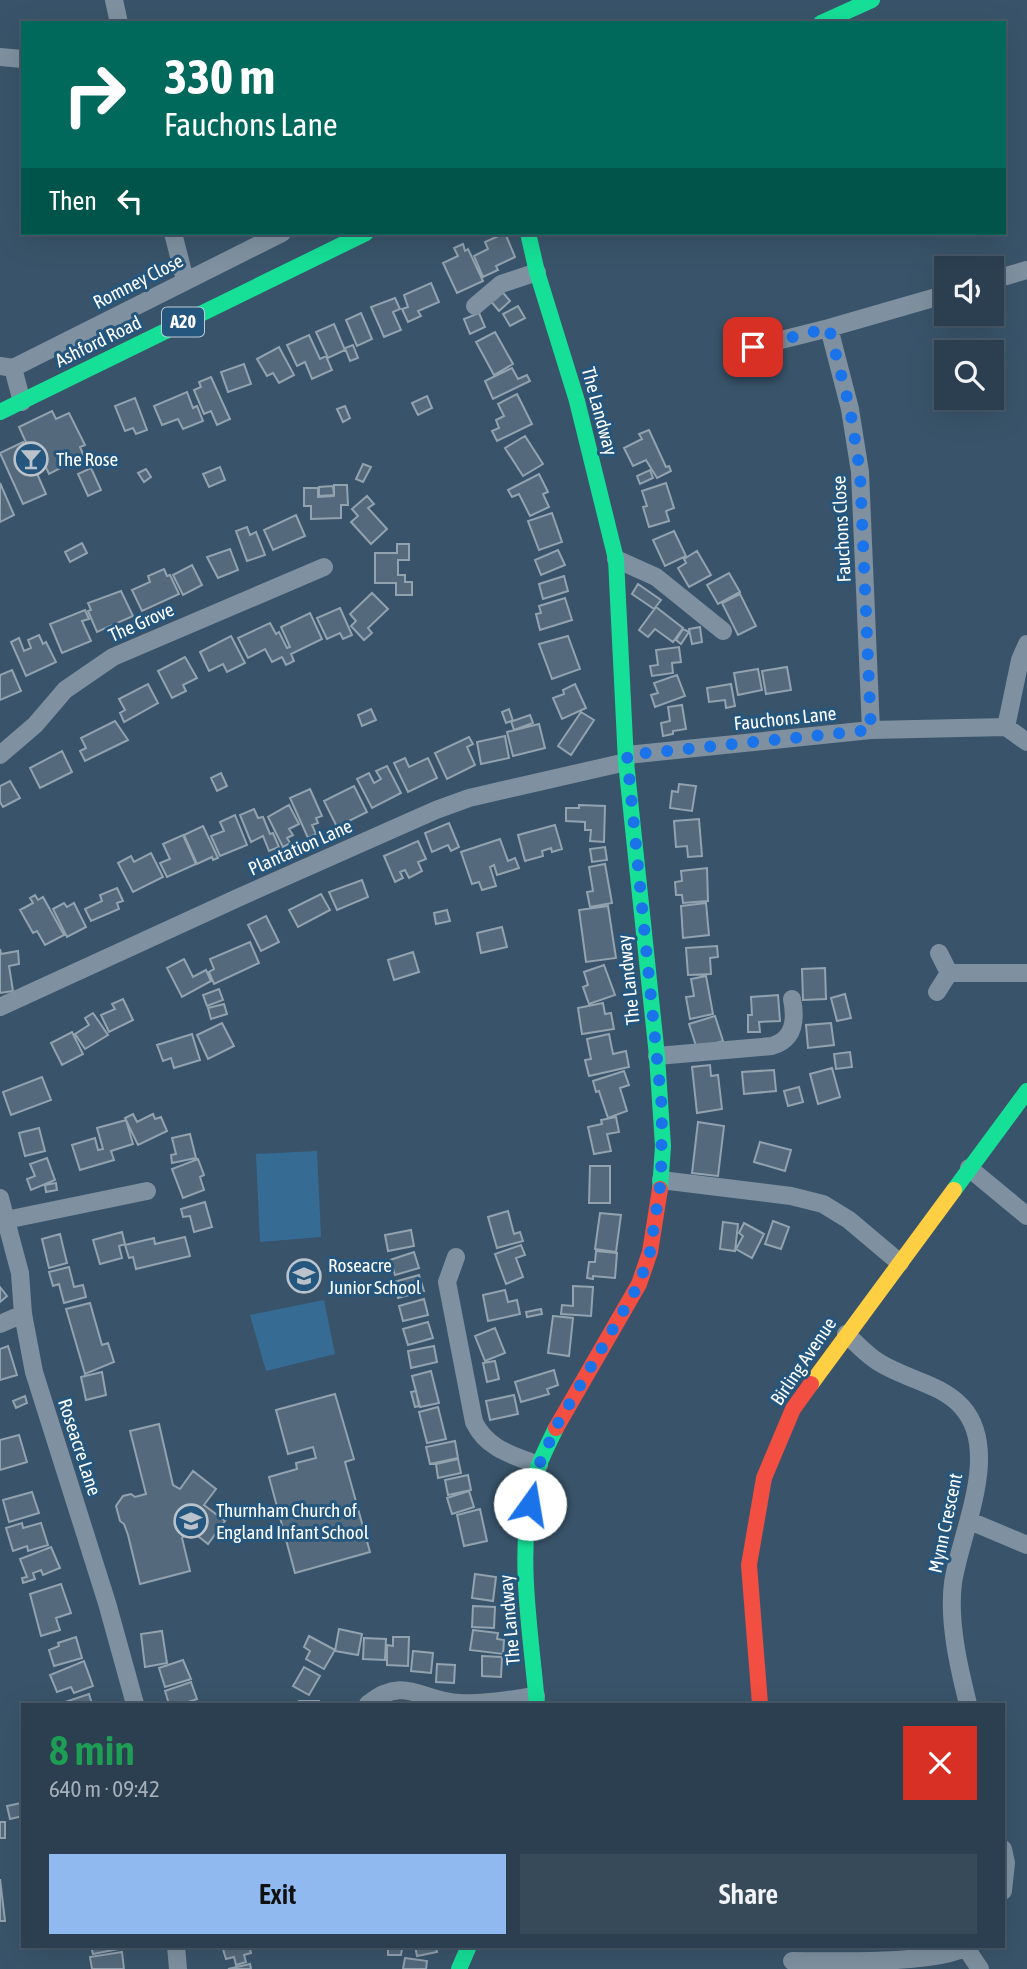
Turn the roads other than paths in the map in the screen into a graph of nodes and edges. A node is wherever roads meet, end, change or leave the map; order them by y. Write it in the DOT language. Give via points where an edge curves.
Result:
graph roads {
  1 [pos="114,0"];
  2 [pos="872,0"];
  3 [pos="119,21"];
  4 [pos="825,21"];
  5 [pos="0,57"];
  6 [pos="21,59"];
  7 [pos="174,235"];
  8 [pos="278,235"];
  9 [pos="362,235"];
  10 [pos="528,235"];
  11 [pos="1027,270"];
  12 [pos="537,272"];
  13 [pos="1004,277"];
  14 [pos="185,281"];
  15 [pos="934,297"];
  16 [pos="475,306"];
  17 [pos="829,328"];
  18 [pos="760,364"];
  19 [pos="6,367"];
  20 [pos="22,402"];
  21 [pos="0,412"];
  22 [pos="616,559"];
  23 [pos="324,567"];
  24 [pos="723,631"];
  25 [pos="1027,645"];
  26 [pos="1006,727"];
  27 [pos="871,730"];
  28 [pos="1027,742"];
  29 [pos="0,755"];
  30 [pos="626,758"];
  31 [pos="939,953"];
  32 [pos="948,972"];
  33 [pos="1027,973"];
  34 [pos="937,992"];
  35 [pos="792,999"];
  36 [pos="1,1005"];
  37 [pos="657,1056"];
  38 [pos="1027,1091"];
  39 [pos="969,1168"];
  40 [pos="661,1180"];
  41 [pos="147,1191"];
  42 [pos="0,1198"];
  43 [pos="1027,1216"];
  44 [pos="6,1220"];
  45 [pos="456,1257"];
  46 [pos="900,1263"];
  47 [pos="23,1314"];
  48 [pos="0,1324"];
  49 [pos="846,1334"];
  50 [pos="539,1465"];
  51 [pos="970,1521"];
  52 [pos="1027,1545"];
  53 [pos="537,1700"];
  54 [pos="135,1703"];
  55 [pos="369,1703"];
  56 [pos="459,1703"];
  57 [pos="459,1703"];
  58 [pos="760,1703"];
  59 [pos="968,1703"];
  60 [pos="176,1948"];
  61 [pos="468,1948"];
  62 [pos="964,1948"];
  63 [pos="968,1948"];
  64 [pos="791,1959"];
  65 [pos="178,1969"];
  66 [pos="459,1969"];
  67 [pos="980,1969"];
  1 -- 3 [label="street"];
  2 -- 4 [label="street"];
  5 -- 6 [label="street"];
  7 -- 14 [label="street"];
  8 -- 14 [label="street, Romney Close"];
  9 -- 20 [label="street, Ashford Road / A20"];
  10 -- 12 [label="street, The Landway"];
  11 -- 13 [label="street"];
  12 -- 16 [label="street" via="501,284"];
  12 -- 22 [label="street, The Landway" via="577,401"];
  14 -- 19 [label="street, Romney Close"];
  15 -- 17 [label="street"];
  17 -- 18 [label="street" via="750,339"];
  17 -- 27 [label="street, Fauchons Close" via="860,472"];
  19 -- 20 [label="street, Romney Close"];
  20 -- 21 [label="street, Ashford Road / A20"];
  22 -- 24 [label="street" via="656,578"];
  22 -- 30 [label="street, The Landway"];
  23 -- 29 [label="street, The Grove" via="113,657 65,690 35,725"];
  25 -- 26 [label="street"];
  26 -- 27 [label="street, Fauchons Lane"];
  26 -- 28 [label="street"];
  27 -- 30 [label="street, Fauchons Lane"];
  30 -- 36 [label="street, Plantation Lane" via="436,810"];
  30 -- 37 [label="street, The Landway"];
  31 -- 32 [label="street"];
  32 -- 33 [label="street"];
  32 -- 34 [label="street"];
  35 -- 37 [label="street" via="792,1032 780,1044"];
  37 -- 40 [label="street, The Landway"];
  38 -- 39 [label="street, Birling Avenue"];
  39 -- 43 [label="street"];
  39 -- 46 [label="street, Birling Avenue"];
  40 -- 46 [label="street" via="822,1204 849,1220"];
  40 -- 50 [label="street, The Landway" via="650,1252 639,1284 557,1425"];
  41 -- 44 [label="street"];
  42 -- 44 [label="street, Roseacre Lane"];
  44 -- 47 [label="street, Roseacre Lane" via="20,1273"];
  45 -- 50 [label="street" via="447,1282 474,1422 490,1444"];
  46 -- 49 [label="street, Birling Avenue"];
  47 -- 48 [label="street"];
  47 -- 54 [label="street, Roseacre Lane" via="34,1372"];
  49 -- 51 [label="street, Mynn Crescent" via="874,1360 948,1394 973,1423 979,1472"];
  49 -- 58 [label="street, Birling Avenue" via="793,1409 764,1478 749,1565"];
  50 -- 53 [label="street, The Landway" via="524,1559"];
  51 -- 52 [label="street"];
  51 -- 59 [label="street, Mynn Crescent" via="953,1583 954,1638"];
  53 -- 56 [label="street"];
  55 -- 57 [label="street" via="395,1690"];
  60 -- 65 [label="street"];
  61 -- 66 [label="street"];
  62 -- 64 [label="street" via="942,1956 867,1961"];
  63 -- 67 [label="street"];
}
